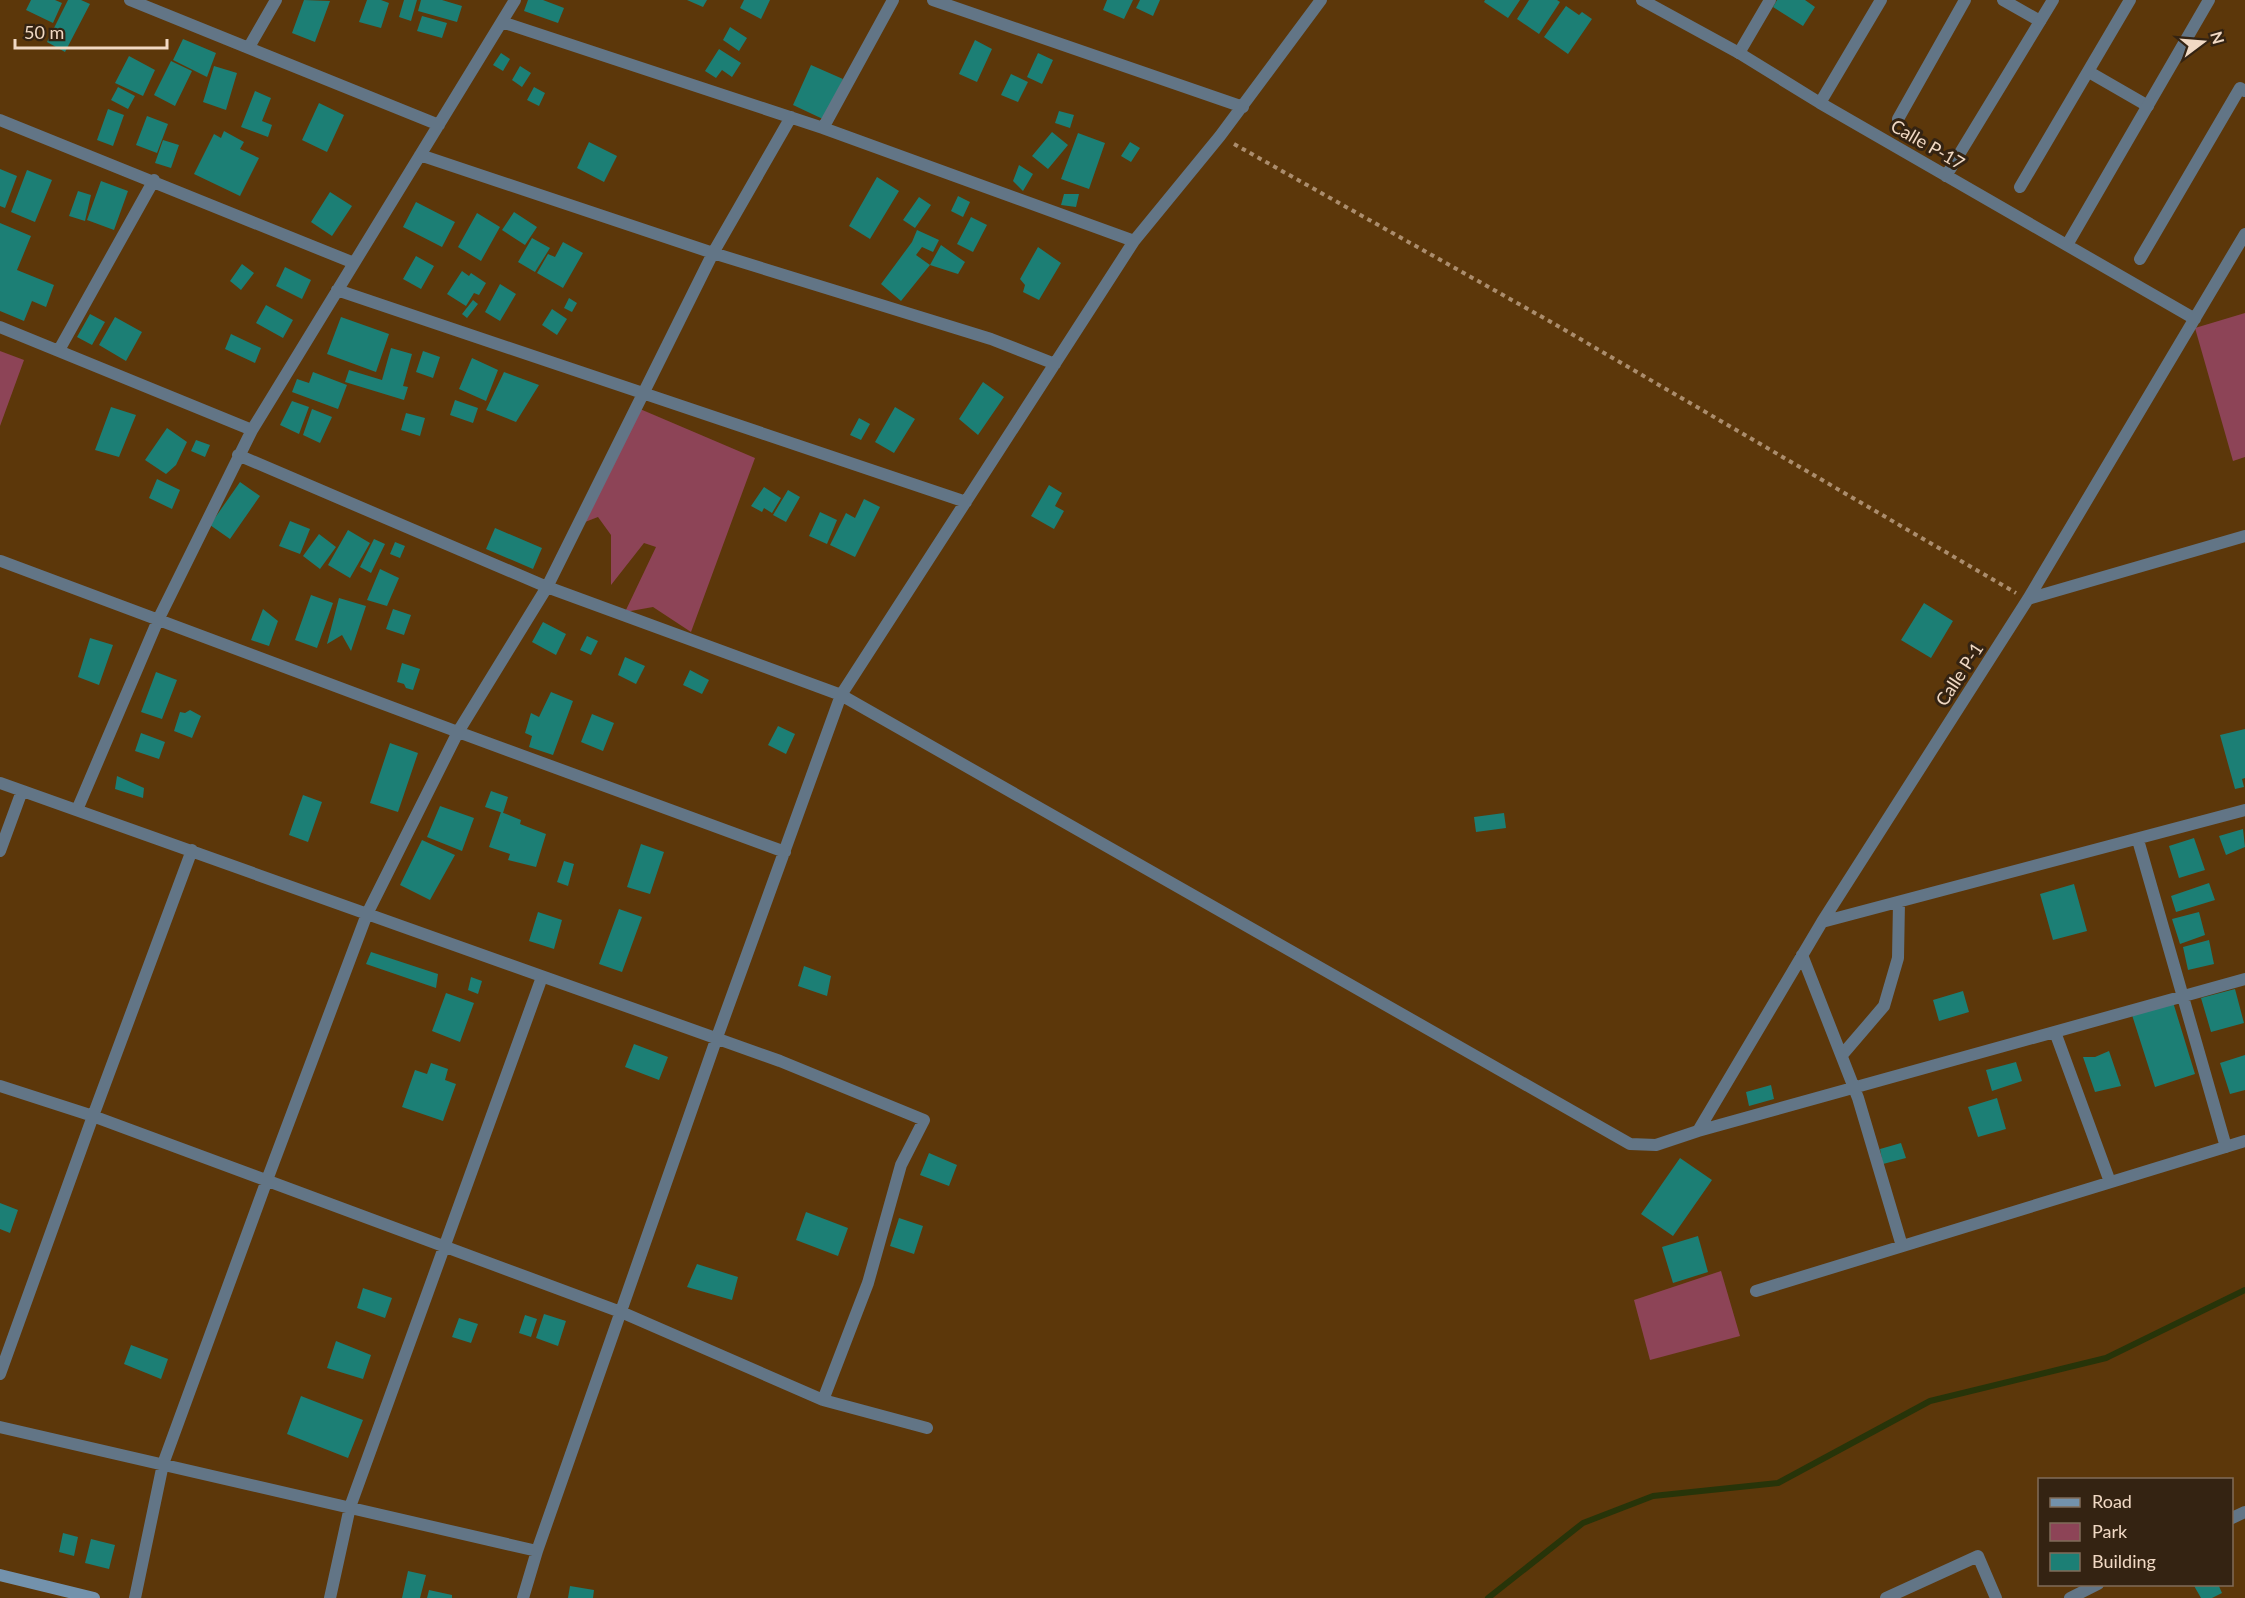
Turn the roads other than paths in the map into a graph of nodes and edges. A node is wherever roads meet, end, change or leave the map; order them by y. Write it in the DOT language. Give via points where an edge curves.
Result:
graph roads {
  1 [pos="130,0"];
  2 [pos="276,0"];
  3 [pos="515,0"];
  4 [pos="893,0"];
  5 [pos="933,0"];
  6 [pos="1321,0"];
  7 [pos="1642,0"];
  8 [pos="1770,0"];
  9 [pos="1881,0"];
  10 [pos="1965,0"];
  11 [pos="2003,0"];
  12 [pos="2053,0"];
  13 [pos="2130,0"];
  14 [pos="2210,0"];
  15 [pos="2040,21"];
  16 [pos="502,22"];
  17 [pos="249,47"];
  18 [pos="1739,53"];
  19 [pos="2089,72"];
  20 [pos="2245,91"];
  21 [pos="1820,102"];
  22 [pos="2148,106"];
  23 [pos="1243,107"];
  24 [pos="790,117"];
  25 [pos="1898,119"];
  26 [pos="0,120"];
  27 [pos="439,125"];
  28 [pos="823,128"];
  29 [pos="420,155"];
  30 [pos="1946,176"];
  31 [pos="154,180"];
  32 [pos="2020,187"];
  33 [pos="2245,234"];
  34 [pos="1134,241"];
  35 [pos="2067,245"];
  36 [pos="713,253"];
  37 [pos="2140,260"];
  38 [pos="354,263"];
  39 [pos="337,290"];
  40 [pos="2195,319"];
  41 [pos="0,327"];
  42 [pos="59,350"];
  43 [pos="1055,364"];
  44 [pos="643,392"];
  45 [pos="252,430"];
  46 [pos="238,455"];
  47 [pos="966,502"];
  48 [pos="2245,536"];
  49 [pos="1,561"];
  50 [pos="546,587"];
  51 [pos="2028,599"];
  52 [pos="158,620"];
  53 [pos="841,695"];
  54 [pos="458,732"];
  55 [pos="0,783"];
  56 [pos="22,791"];
  57 [pos="77,810"];
  58 [pos="2245,810"];
  59 [pos="2138,840"];
  60 [pos="0,850"];
  61 [pos="192,850"];
  62 [pos="784,852"];
  63 [pos="1899,902"];
  64 [pos="368,914"];
  65 [pos="1822,922"];
  66 [pos="1802,955"];
  67 [pos="542,977"];
  68 [pos="2245,979"];
  69 [pos="2182,998"];
  70 [pos="2055,1032"];
  71 [pos="716,1040"];
  72 [pos="1842,1055"];
  73 [pos="0,1086"];
  74 [pos="1854,1088"];
  75 [pos="93,1116"];
  76 [pos="1698,1131"];
  77 [pos="2245,1141"];
  78 [pos="2226,1147"];
  79 [pos="267,1180"];
  80 [pos="2110,1182"];
  81 [pos="444,1246"];
  82 [pos="1902,1246"];
  83 [pos="1756,1291"];
  84 [pos="621,1312"];
  85 [pos="0,1374"];
  86 [pos="824,1400"];
  87 [pos="0,1426"];
  88 [pos="927,1428"];
  89 [pos="163,1464"];
  90 [pos="350,1507"];
  91 [pos="537,1551"];
  92 [pos="0,1575"];
  93 [pos="2094,1586"];
  94 [pos="94,1598"];
  95 [pos="135,1598"];
  96 [pos="330,1598"];
  97 [pos="523,1598"];
  98 [pos="1886,1598"];
  99 [pos="1996,1598"];
  100 [pos="2070,1598"];
  1 -- 17 [label="street"];
  2 -- 17 [label="street"];
  3 -- 16 [label="street"];
  4 -- 28 [label="street"];
  5 -- 23 [label="street"];
  6 -- 23 [label="street"];
  7 -- 18 [label="street, Calle P-17"];
  8 -- 18 [label="street"];
  9 -- 21 [label="street"];
  10 -- 25 [label="street"];
  11 -- 15 [label="street"];
  12 -- 15 [label="street"];
  13 -- 19 [label="street"];
  14 -- 22 [label="street"];
  15 -- 30 [label="street"];
  16 -- 24 [label="street"];
  16 -- 27 [label="street"];
  17 -- 27 [label="street"];
  18 -- 21 [label="street, Calle P-17"];
  19 -- 22 [label="street"];
  19 -- 32 [label="street"];
  20 -- 37 [label="street" via="2241,88"];
  21 -- 30 [label="street, Calle P-17"];
  22 -- 35 [label="street"];
  23 -- 34 [label="street"];
  24 -- 28 [label="street"];
  24 -- 36 [label="street"];
  26 -- 31 [label="street"];
  27 -- 29 [label="street"];
  28 -- 34 [label="street"];
  29 -- 36 [label="street"];
  29 -- 38 [label="street"];
  30 -- 35 [label="street, Calle P-17"];
  31 -- 38 [label="street"];
  31 -- 42 [label="street"];
  33 -- 40 [label="street, Calle P-1"];
  34 -- 43 [label="street"];
  35 -- 40 [label="street, Calle P-17"];
  36 -- 43 [label="street" via="991,339"];
  36 -- 44 [label="street"];
  38 -- 39 [label="street"];
  39 -- 44 [label="street"];
  39 -- 45 [label="street"];
  40 -- 51 [label="street, Calle P-1"];
  41 -- 42 [label="street"];
  42 -- 45 [label="street"];
  43 -- 47 [label="street"];
  44 -- 47 [label="street"];
  44 -- 50 [label="street"];
  45 -- 46 [label="street"];
  46 -- 50 [label="street"];
  46 -- 52 [label="street"];
  47 -- 53 [label="street"];
  48 -- 51 [label="street"];
  49 -- 52 [label="street"];
  50 -- 53 [label="street"];
  50 -- 54 [label="street"];
  51 -- 65 [label="street, Calle P-1"];
  52 -- 54 [label="street"];
  52 -- 57 [label="street"];
  53 -- 62 [label="street"];
  53 -- 76 [label="street" via="1630,1144 1656,1145"];
  54 -- 62 [label="street"];
  54 -- 64 [label="street"];
  55 -- 56 [label="street"];
  56 -- 57 [label="street"];
  56 -- 60 [label="street"];
  57 -- 61 [label="street"];
  58 -- 59 [label="street"];
  59 -- 63 [label="street"];
  59 -- 69 [label="street"];
  61 -- 64 [label="street"];
  61 -- 75 [label="street"];
  62 -- 71 [label="street"];
  63 -- 65 [label="street"];
  63 -- 72 [label="street" via="1898,958 1884,1006"];
  64 -- 67 [label="street"];
  64 -- 79 [label="street"];
  65 -- 66 [label="street, Calle P-1"];
  66 -- 72 [label="street"];
  66 -- 76 [label="street, Calle P-1"];
  67 -- 71 [label="street"];
  67 -- 81 [label="street"];
  68 -- 69 [label="street"];
  69 -- 70 [label="street"];
  69 -- 78 [label="street"];
  70 -- 74 [label="street"];
  70 -- 80 [label="street"];
  71 -- 84 [label="street"];
  71 -- 86 [label="street" via="780,1061 924,1120 901,1165 868,1283"];
  72 -- 74 [label="street"];
  73 -- 75 [label="street"];
  74 -- 76 [label="street"];
  74 -- 82 [label="street"];
  75 -- 79 [label="street"];
  75 -- 85 [label="street"];
  77 -- 78 [label="street"];
  78 -- 80 [label="street"];
  79 -- 81 [label="street"];
  79 -- 89 [label="street"];
  80 -- 82 [label="street"];
  81 -- 84 [label="street"];
  81 -- 90 [label="street"];
  82 -- 83 [label="street"];
  84 -- 86 [label="street"];
  84 -- 91 [label="street"];
  86 -- 88 [label="street"];
  87 -- 89 [label="street"];
  89 -- 90 [label="street"];
  89 -- 95 [label="street"];
  90 -- 91 [label="street"];
  90 -- 96 [label="street"];
  91 -- 97 [label="street"];
  92 -- 94 [label="main road"];
  93 -- 100 [label="street"];
  98 -- 99 [label="street" via="1978,1556"];
}
